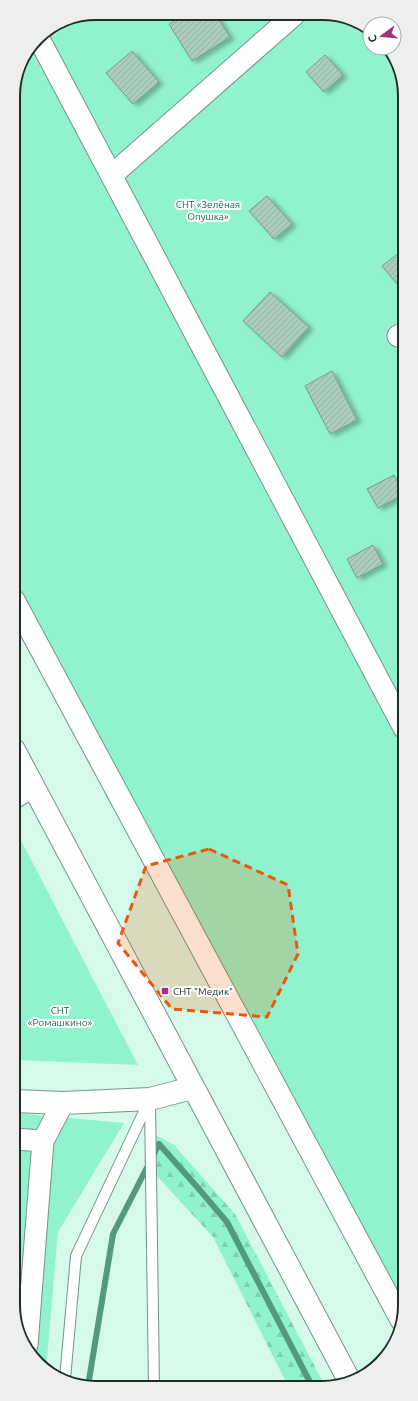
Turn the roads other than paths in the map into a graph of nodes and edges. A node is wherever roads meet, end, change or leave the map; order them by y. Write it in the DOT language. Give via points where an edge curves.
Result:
graph roads {
  1 [pos="288,20"];
  2 [pos="42,43"];
  3 [pos="112,175"];
  4 [pos="20,611"];
  5 [pos="398,717"];
  6 [pos="20,762"];
  7 [pos="33,787"];
  8 [pos="20,795"];
  9 [pos="192,1088"];
  10 [pos="150,1099"];
  11 [pos="20,1101"];
  12 [pos="63,1102"];
  13 [pos="20,1139"];
  14 [pos="43,1141"];
  15 [pos="397,1313"];
  16 [pos="28,1338"];
  17 [pos="66,1375"];
  18 [pos="347,1377"];
  19 [pos="154,1381"];
  1 -- 3 [label="street"];
  2 -- 3 [label="street"];
  3 -- 5 [label="street"];
  4 -- 15 [label="street"];
  6 -- 7 [label="street"];
  7 -- 8 [label="street"];
  7 -- 9 [label="street"];
  9 -- 10 [label="street"];
  9 -- 18 [label="street"];
  10 -- 12 [label="street"];
  10 -- 17 [label="lane" via="76,1256"];
  10 -- 19 [label="lane"];
  11 -- 12 [label="street"];
  12 -- 14 [label="street"];
  13 -- 14 [label="street"];
  14 -- 16 [label="street"];
}
